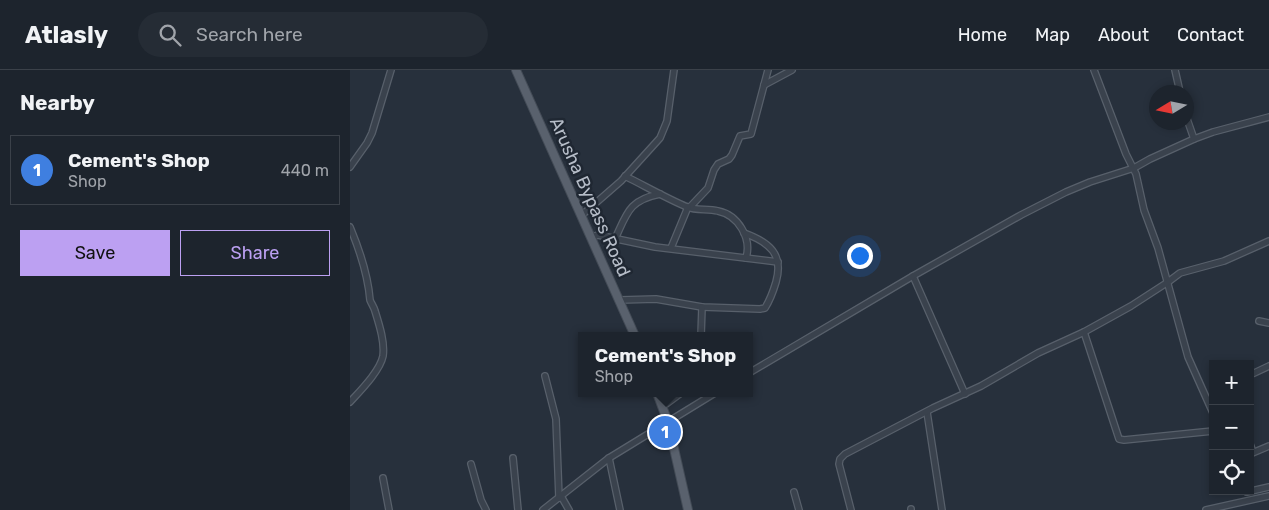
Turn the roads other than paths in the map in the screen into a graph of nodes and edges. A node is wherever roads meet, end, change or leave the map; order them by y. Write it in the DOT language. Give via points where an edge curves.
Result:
graph roads {
  1 [pos="391,70"];
  2 [pos="516,70"];
  3 [pos="674,70"];
  4 [pos="768,70"];
  5 [pos="792,70"];
  6 [pos="1094,70"];
  7 [pos="1175,70"];
  8 [pos="764,85"];
  9 [pos="1178,85"];
  10 [pos="1268,117"];
  11 [pos="1191,130"];
  12 [pos="1194,138"];
  13 [pos="350,167"];
  14 [pos="1134,168"];
  15 [pos="625,176"];
  16 [pos="661,194"];
  17 [pos="689,207"];
  18 [pos="582,216"];
  19 [pos="350,227"];
  20 [pos="744,233"];
  21 [pos="591,237"];
  22 [pos="615,239"];
  23 [pos="1269,241"];
  24 [pos="671,248"];
  25 [pos="746,258"];
  26 [pos="778,262"];
  27 [pos="913,276"];
  28 [pos="1168,282"];
  29 [pos="620,300"];
  30 [pos="702,307"];
  31 [pos="1259,321"];
  32 [pos="1269,323"];
  33 [pos="633,332"];
  34 [pos="701,332"];
  35 [pos="1084,332"];
  36 [pos="1269,366"];
  37 [pos="753,371"];
  38 [pos="1254,373"];
  39 [pos="545,376"];
  40 [pos="965,394"];
  41 [pos="1209,395"];
  42 [pos="658,397"];
  43 [pos="676,397"];
  44 [pos="709,397"];
  45 [pos="350,402"];
  46 [pos="662,407"];
  47 [pos="927,412"];
  48 [pos="668,422"];
  49 [pos="1209,431"];
  50 [pos="1269,446"];
  51 [pos="1254,452"];
  52 [pos="513,458"];
  53 [pos="609,458"];
  54 [pos="471,464"];
  55 [pos="383,478"];
  56 [pos="1269,488"];
  57 [pos="1254,491"];
  58 [pos="794,492"];
  59 [pos="1247,495"];
  60 [pos="1269,496"];
  61 [pos="560,497"];
  62 [pos="1249,500"];
  63 [pos="389,510"];
  64 [pos="486,510"];
  65 [pos="518,510"];
  66 [pos="542,510"];
  67 [pos="569,510"];
  68 [pos="620,510"];
  69 [pos="688,510"];
  70 [pos="799,510"];
  71 [pos="851,510"];
  72 [pos="942,510"];
  73 [pos="1206,510"];
  1 -- 13 [label="street" via="372,133"];
  2 -- 18 [label="main road, Arusha Bypass Road"];
  3 -- 15 [label="street" via="664,130"];
  4 -- 8 [label="street"];
  5 -- 8 [label="street"];
  6 -- 14 [label="street"];
  7 -- 9 [label="street"];
  8 -- 17 [label="street" via="750,135 740,136 732,155 718,164 708,188"];
  10 -- 12 [label="street"];
  11 -- 12 [label="street"];
  12 -- 14 [label="street"];
  14 -- 27 [label="street" via="1066,192"];
  14 -- 28 [label="street"];
  15 -- 16 [label="street"];
  15 -- 18 [label="street"];
  16 -- 17 [label="street"];
  16 -- 22 [label="street" via="633,205"];
  17 -- 20 [label="street" via="726,213"];
  17 -- 24 [label="street"];
  18 -- 21 [label="main road, Arusha Bypass Road"];
  19 -- 45 [label="street" via="365,268 383,350 374,373"];
  20 -- 25 [label="street" via="748,245"];
  20 -- 26 [label="street" via="766,243"];
  21 -- 22 [label="street" via="598,235"];
  21 -- 29 [label="main road, Arusha Bypass Road"];
  22 -- 24 [label="street"];
  23 -- 28 [label="street" via="1224,260 1180,273"];
  24 -- 25 [label="street"];
  25 -- 26 [label="street"];
  26 -- 30 [label="street" via="775,287 765,308"];
  27 -- 37 [label="street"];
  27 -- 40 [label="street"];
  28 -- 35 [label="street"];
  28 -- 41 [label="street" via="1188,358"];
  29 -- 30 [label="street" via="656,299"];
  29 -- 33 [label="main road, Arusha Bypass Road"];
  30 -- 34 [label="street"];
  31 -- 32 [label="street"];
  35 -- 40 [label="street" via="1038,353"];
  35 -- 49 [label="street" via="1119,438"];
  36 -- 38 [label="street"];
  39 -- 61 [label="street" via="556,419"];
  40 -- 47 [label="street"];
  42 -- 46 [label="main road"];
  43 -- 46 [label="street"];
  44 -- 48 [label="street"];
  46 -- 48 [label="main road"];
  47 -- 71 [label="street" via="840,459"];
  47 -- 72 [label="street"];
  48 -- 53 [label="street"];
  48 -- 69 [label="main road"];
  50 -- 51 [label="street"];
  52 -- 65 [label="street"];
  53 -- 61 [label="street"];
  53 -- 68 [label="street"];
  54 -- 64 [label="street"];
  55 -- 63 [label="street"];
  56 -- 57 [label="street"];
  58 -- 70 [label="street"];
  59 -- 62 [label="street"];
  60 -- 62 [label="street"];
  61 -- 66 [label="street"];
  61 -- 67 [label="street"];
  62 -- 73 [label="street"];
}
